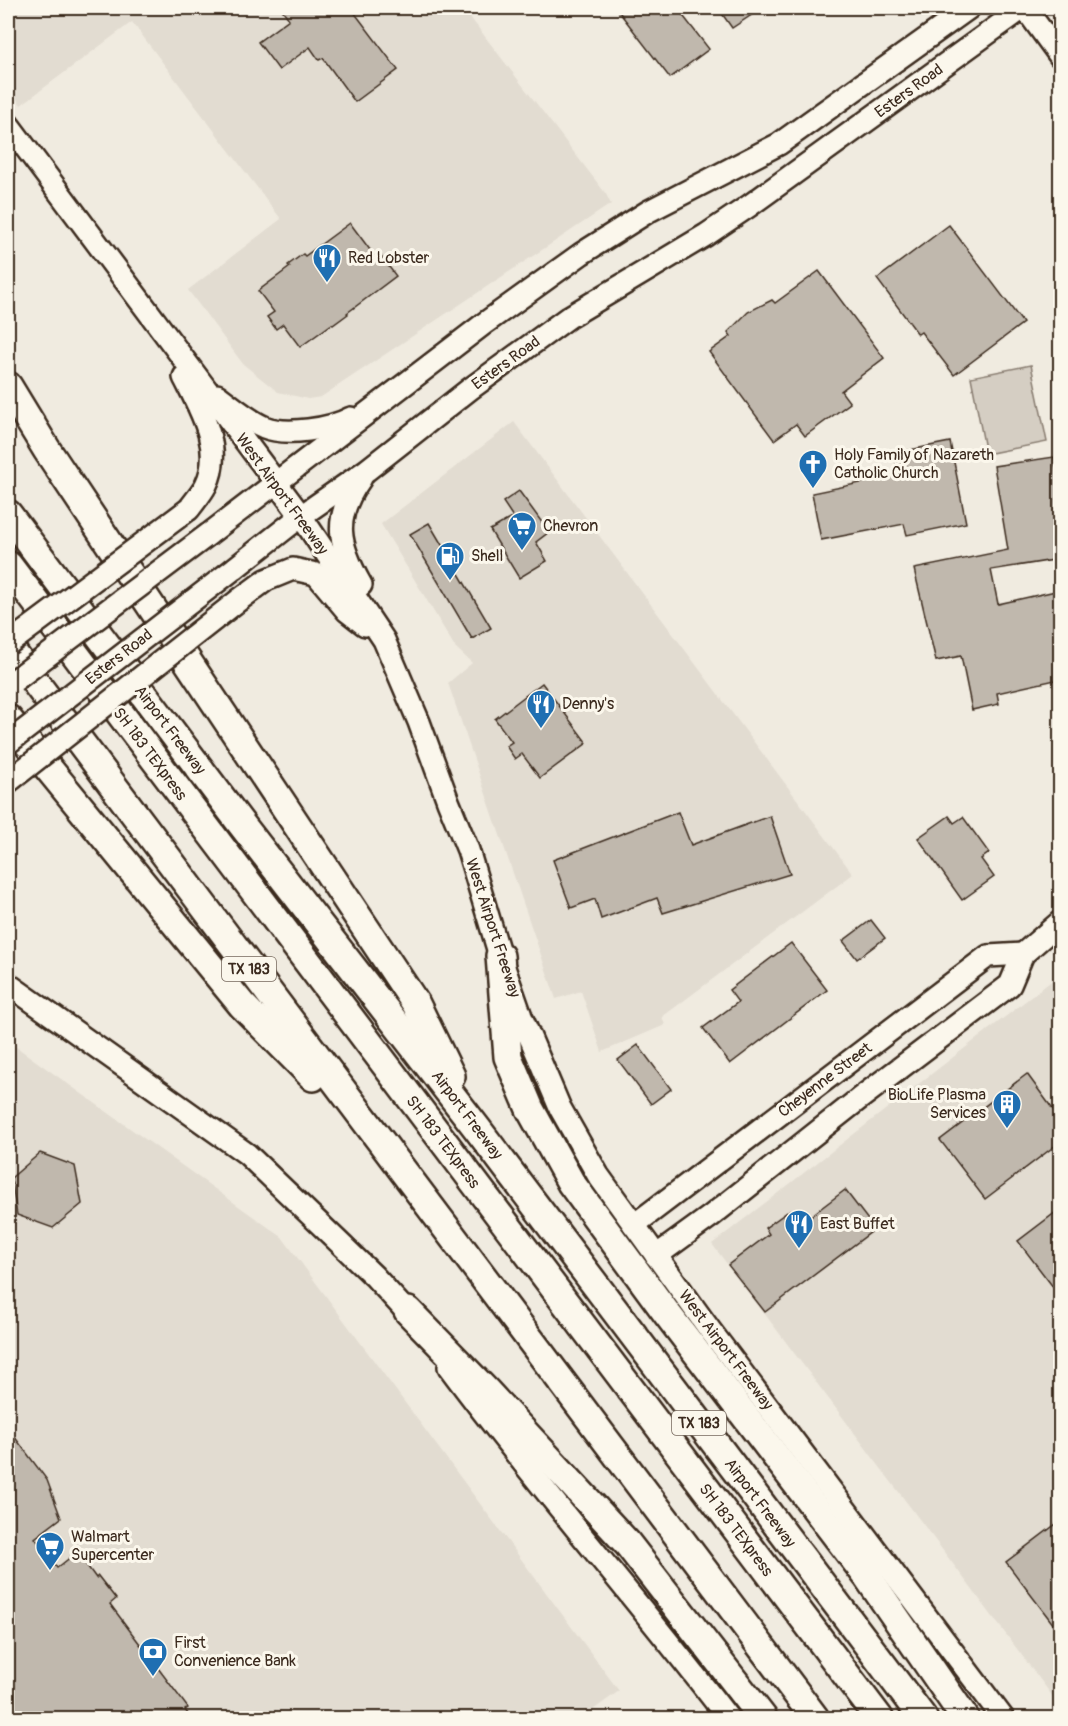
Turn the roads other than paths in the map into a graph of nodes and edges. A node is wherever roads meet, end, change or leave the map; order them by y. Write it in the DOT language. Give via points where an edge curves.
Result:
graph roads {
  1 [pos="969,8"];
  2 [pos="1024,8"];
  3 [pos="1060,56"];
  4 [pos="8,123"];
  5 [pos="165,336"];
  6 [pos="200,382"];
  7 [pos="8,386"];
  8 [pos="386,399"];
  9 [pos="366,470"];
  10 [pos="276,483"];
  11 [pos="8,514"];
  12 [pos="301,516"];
  13 [pos="8,565"];
  14 [pos="8,593"];
  15 [pos="384,640"];
  16 [pos="8,645"];
  17 [pos="8,686"];
  18 [pos="8,719"];
  19 [pos="8,743"];
  20 [pos="8,782"];
  21 [pos="1060,922"];
  22 [pos="1023,954"];
  23 [pos="500,956"];
  24 [pos="8,984"];
  25 [pos="476,1127"];
  26 [pos="386,1151"];
  27 [pos="634,1225"];
  28 [pos="656,1256"];
  29 [pos="408,1311"];
  30 [pos="728,1719"];
  31 [pos="763,1719"];
  32 [pos="815,1719"];
  33 [pos="858,1719"];
  34 [pos="879,1719"];
  35 [pos="923,1719"];
  36 [pos="965,1719"];
  37 [pos="1003,1719"];
  1 -- 8 [label="main road, Esters Road" via="779,144 649,211 581,254"];
  2 -- 3 [label="main road"];
  2 -- 9 [label="main road, Esters Road" via="749,206 569,317"];
  4 -- 5 [label="main road, West Airport Freeway"];
  5 -- 6 [label="main road, West Airport Freeway"];
  5 -- 16 [label="main road, bridge" via="200,409 214,450 206,484 189,509"];
  6 -- 8 [label="main road" via="266,427 300,431 339,425"];
  6 -- 10 [label="main road, West Airport Freeway"];
  7 -- 25 [label="highway" via="416,1004"];
  8 -- 10 [label="main road, Esters Road"];
  9 -- 12 [label="main road, Esters Road"];
  9 -- 15 [label="main road" via="344,507 340,539 349,564 377,613"];
  10 -- 12 [label="main road, West Airport Freeway"];
  10 -- 17 [label="main road, Esters Road, bridge"];
  11 -- 25 [label="highway, Airport Freeway / TX 183"];
  12 -- 15 [label="main road, West Airport Freeway"];
  12 -- 19 [label="main road, Esters Road, bridge"];
  13 -- 34 [label="highway, SH 183 TEXpress"];
  14 -- 33 [label="highway, SH 183 TEXpress"];
  15 -- 20 [label="main road, bridge" via="347,611 316,574 293,569 266,580 239,600"];
  15 -- 23 [label="main road, West Airport Freeway" via="468,850"];
  16 -- 26 [label="highway, TX 183"];
  18 -- 26 [label="highway" via="242,1005"];
  21 -- 22 [label="main road"];
  22 -- 27 [label="main road, Cheyenne Street" via="988,956"];
  22 -- 28 [label="main road" via="1010,985"];
  23 -- 27 [label="main road, West Airport Freeway" via="567,1123"];
  23 -- 36 [label="highway" via="508,1057 530,1109 571,1183 867,1576"];
  24 -- 29 [label="main road" via="247,1154"];
  25 -- 35 [label="highway, Airport Freeway / TX 183"];
  26 -- 32 [label="highway, TX 183"];
  27 -- 28 [label="main road, West Airport Freeway"];
  28 -- 37 [label="main road, West Airport Freeway"];
  29 -- 30 [label="main road" via="480,1408"];
  29 -- 31 [label="highway" via="627,1543"];
}
